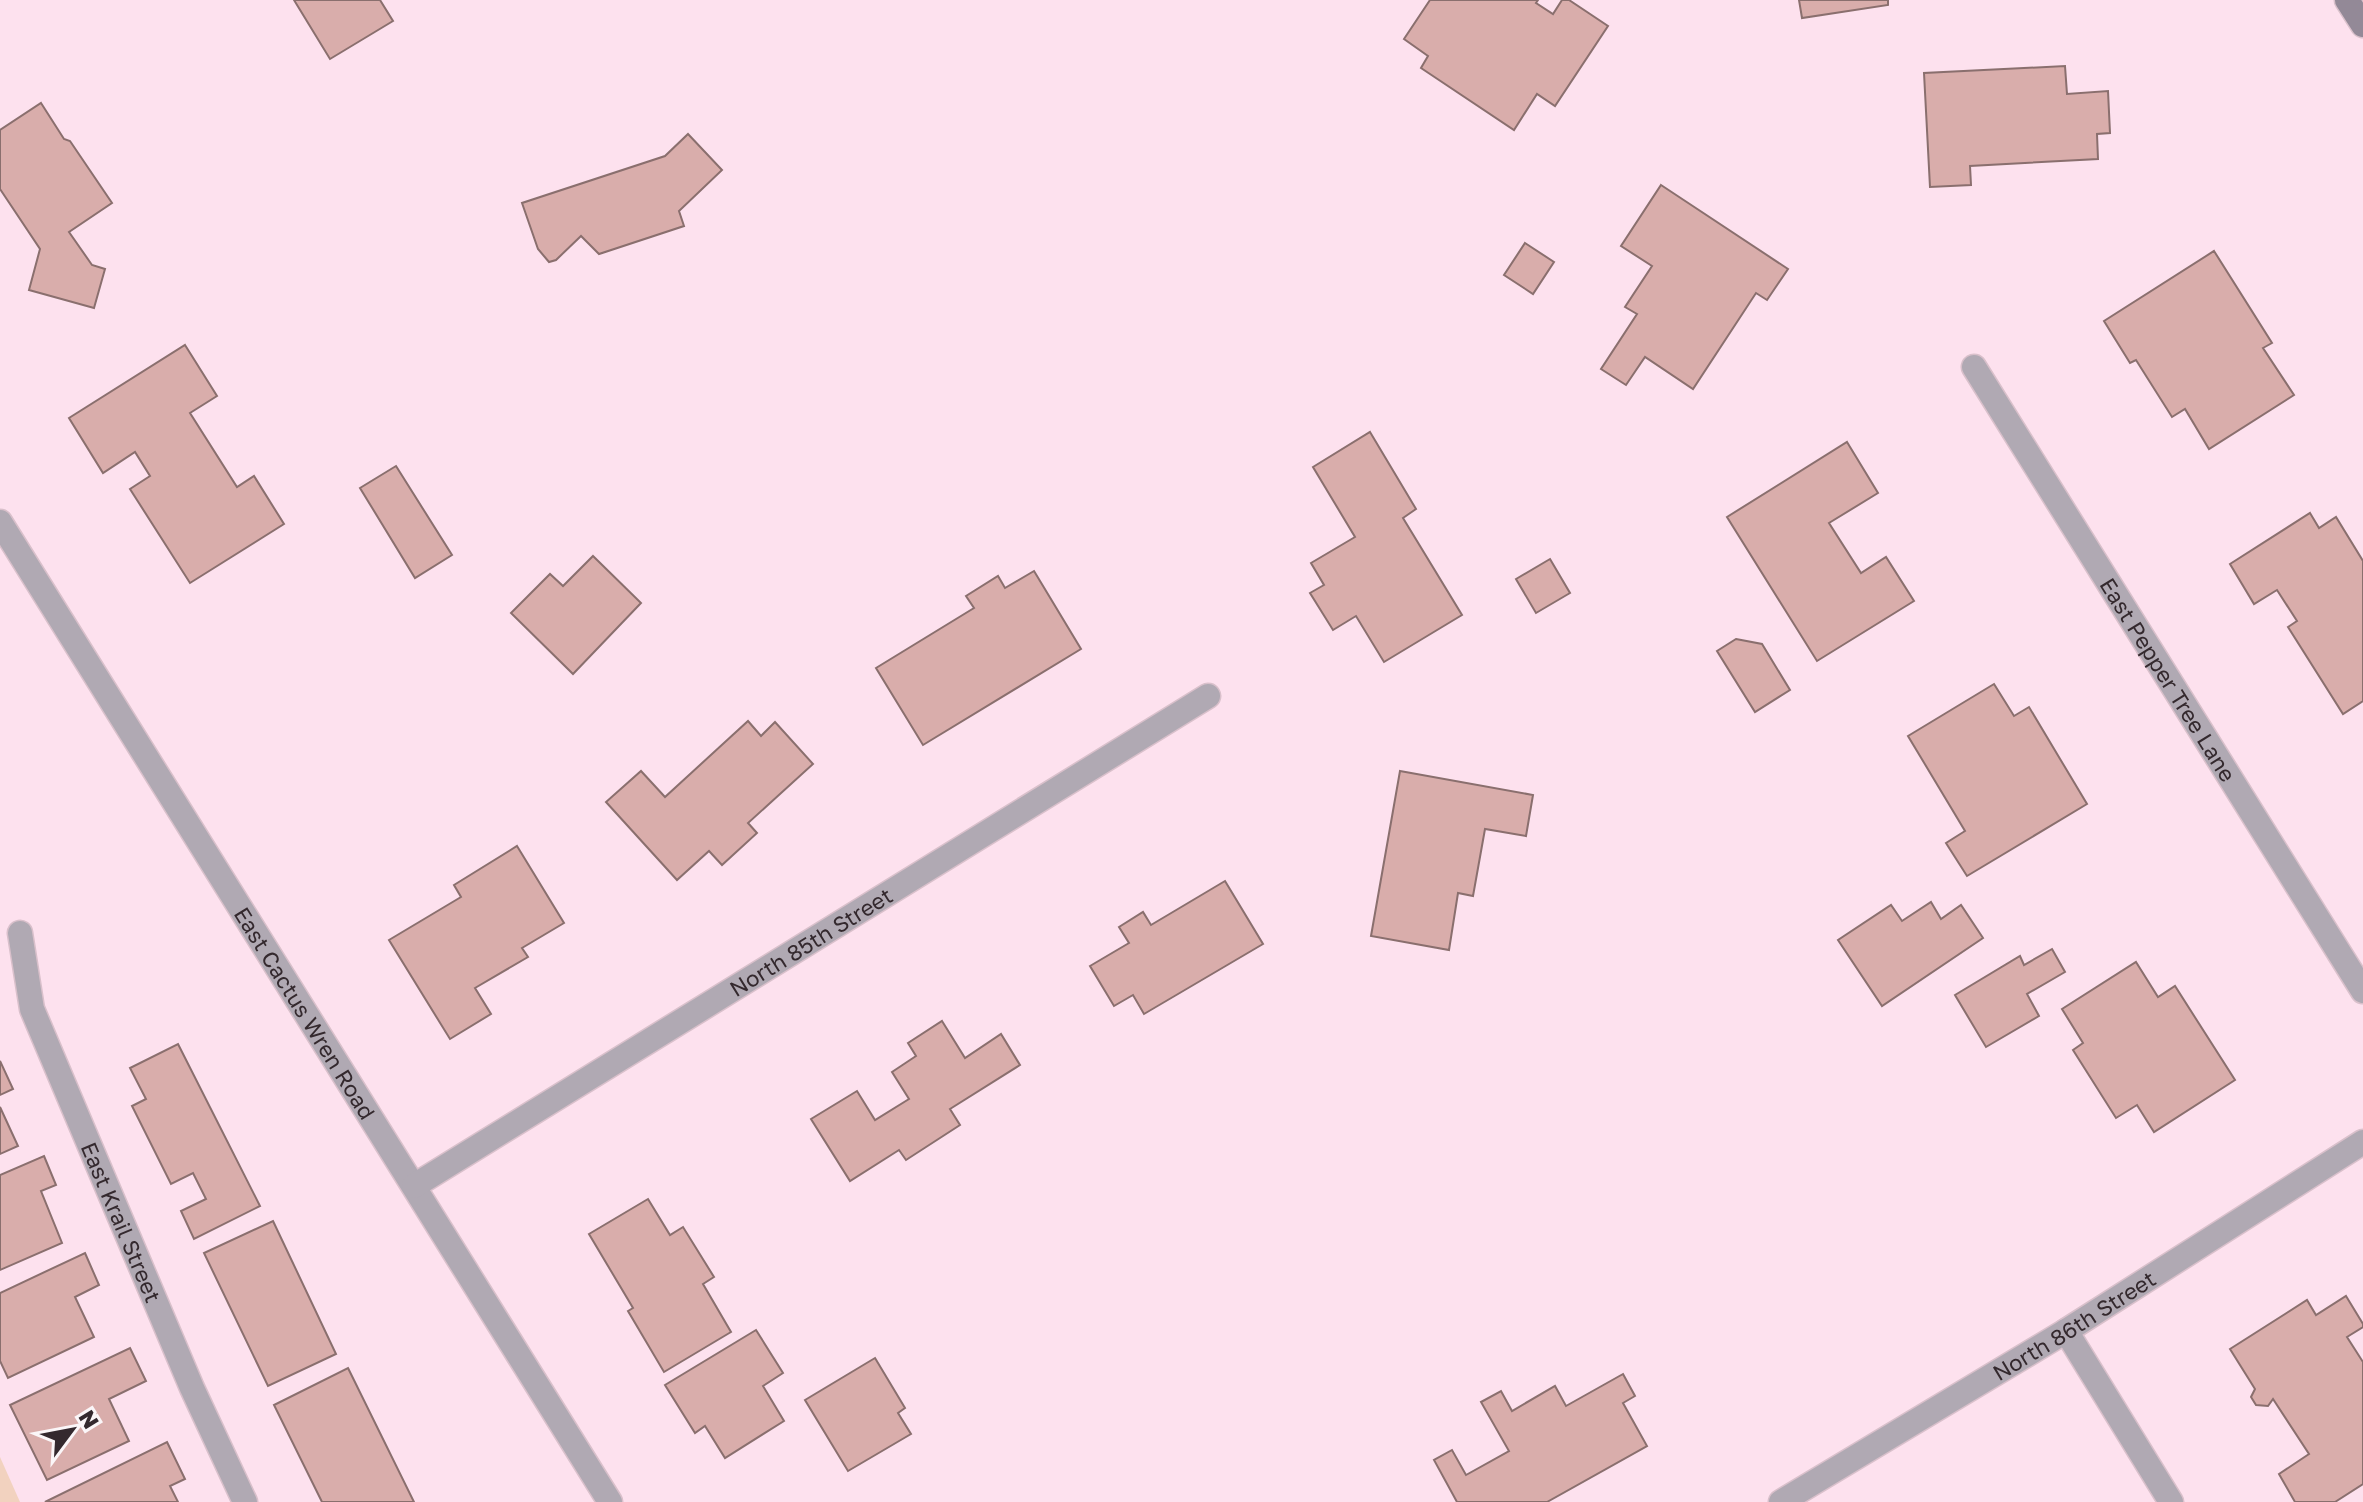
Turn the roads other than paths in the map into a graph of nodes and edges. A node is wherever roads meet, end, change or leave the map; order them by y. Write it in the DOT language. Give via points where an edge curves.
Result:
graph roads {
  1 [pos="2347,0"];
  2 [pos="2363,25"];
  3 [pos="1974,367"];
  4 [pos="0,522"];
  5 [pos="1208,696"];
  6 [pos="20,933"];
  7 [pos="2363,991"];
  8 [pos="2363,1142"];
  9 [pos="414,1186"];
  10 [pos="2066,1331"];
  11 [pos="245,1502"];
  12 [pos="610,1502"];
  13 [pos="1781,1502"];
  14 [pos="2171,1502"];
  1 -- 2 [label="main road"];
  3 -- 7 [label="street, East Pepper Tree Lane"];
  4 -- 9 [label="street, East Cactus Wren Road"];
  5 -- 9 [label="street, North 85th Street"];
  6 -- 11 [label="street, East Krail Street" via="32,1009"];
  8 -- 10 [label="street, North 86th Street"];
  9 -- 12 [label="street, East Cactus Wren Road"];
  10 -- 13 [label="street, North 86th Street"];
  10 -- 14 [label="street"];
}
